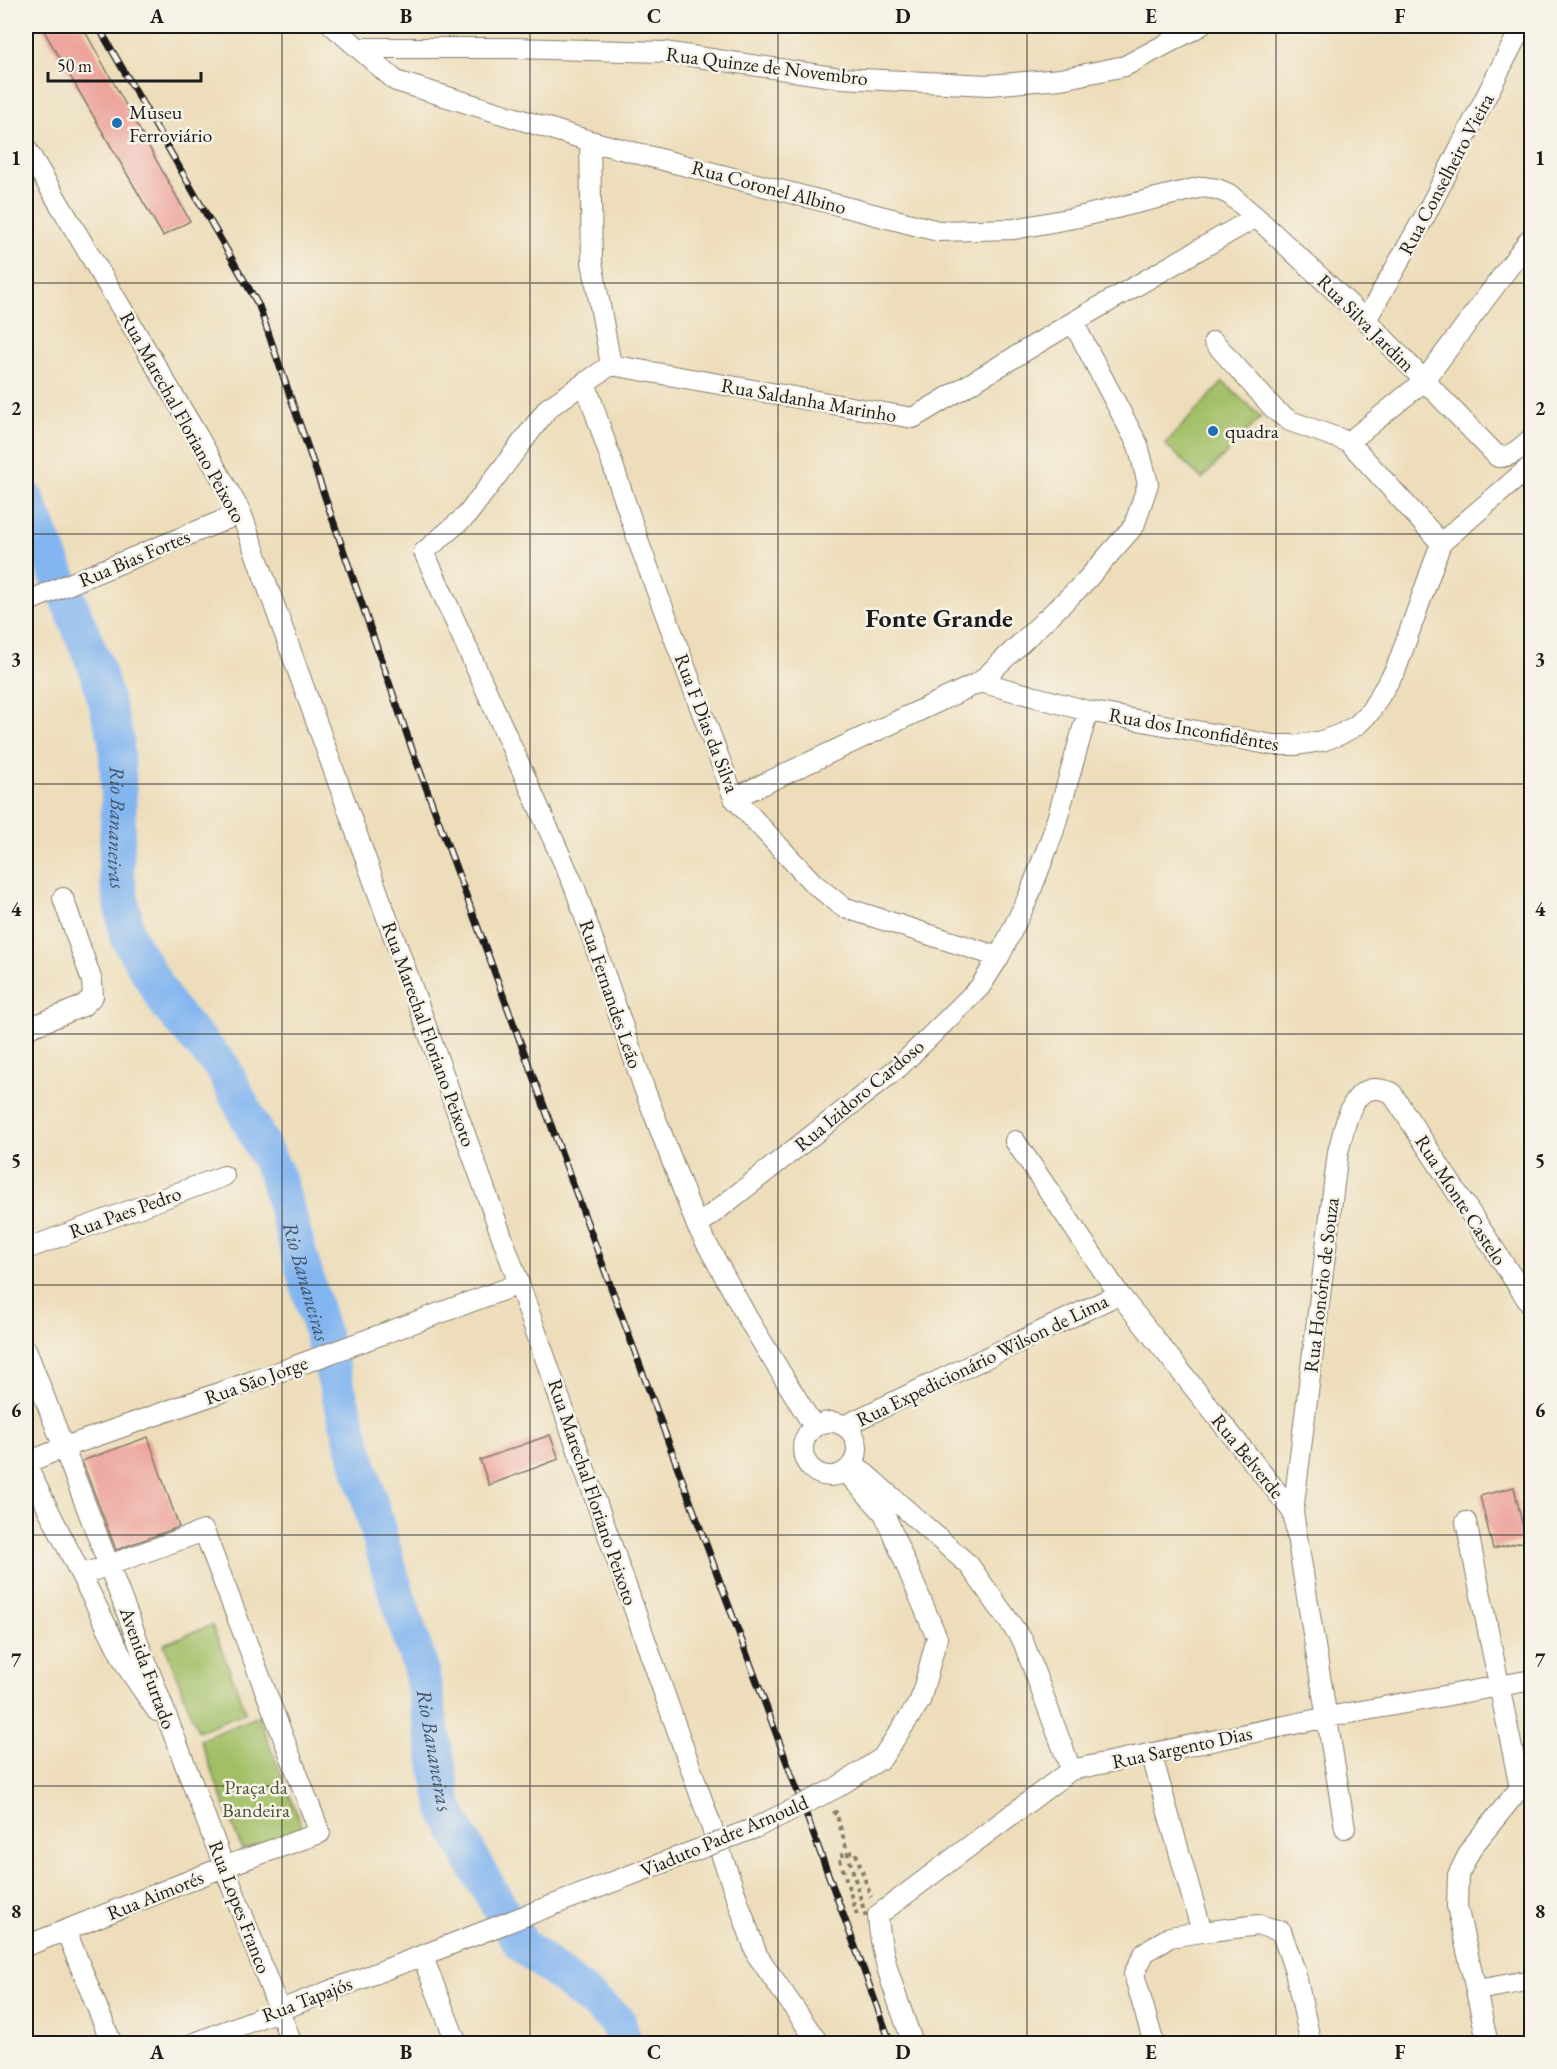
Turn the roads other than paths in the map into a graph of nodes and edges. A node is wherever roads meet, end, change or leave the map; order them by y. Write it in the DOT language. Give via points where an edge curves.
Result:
graph roads {
  1 [pos="333,26"];
  2 [pos="1200,26"];
  3 [pos="1522,26"];
  4 [pos="358,48"];
  5 [pos="590,141"];
  6 [pos="26,148"];
  7 [pos="1229,194"];
  8 [pos="1256,217"];
  9 [pos="1532,236"];
  10 [pos="1366,320"];
  11 [pos="1073,322"];
  12 [pos="1214,342"];
  13 [pos="611,365"];
  14 [pos="1424,381"];
  15 [pos="585,382"];
  16 [pos="1532,438"];
  17 [pos="1349,442"];
  18 [pos="1532,465"];
  19 [pos="241,513"];
  20 [pos="1441,543"];
  21 [pos="26,602"];
  22 [pos="980,682"];
  23 [pos="1088,711"];
  24 [pos="734,798"];
  25 [pos="63,898"];
  26 [pos="999,957"];
  27 [pos="26,1029"];
  28 [pos="1391,1092"];
  29 [pos="1015,1141"];
  30 [pos="224,1176"];
  31 [pos="697,1226"];
  32 [pos="26,1249"];
  33 [pos="519,1284"];
  34 [pos="1119,1294"];
  35 [pos="1532,1307"];
  36 [pos="26,1349"];
  37 [pos="814,1426"];
  38 [pos="844,1426"];
  39 [pos="65,1447"];
  40 [pos="26,1464"];
  41 [pos="849,1467"];
  42 [pos="1293,1512"];
  43 [pos="1466,1522"];
  44 [pos="109,1564"];
  45 [pos="81,1575"];
  46 [pos="1532,1680"];
  47 [pos="1500,1686"];
  48 [pos="1328,1717"];
  49 [pos="175,1737"];
  50 [pos="1151,1753"];
  51 [pos="1071,1770"];
  52 [pos="1345,1828"];
  53 [pos="226,1866"];
  54 [pos="66,1931"];
  55 [pos="1202,1932"];
  56 [pos="26,1946"];
  57 [pos="422,1954"];
  58 [pos="1532,1980"];
  59 [pos="1477,1990"];
  60 [pos="279,2010"];
  61 [pos="112,2043"];
  62 [pos="192,2043"];
  63 [pos="292,2043"];
  64 [pos="457,2043"];
  65 [pos="819,2043"];
  66 [pos="913,2043"];
  67 [pos="1155,2043"];
  68 [pos="1311,2043"];
  69 [pos="1488,2043"];
  1 -- 4 [label="street, Rua Coronel Albino"];
  2 -- 4 [label="street, Rua Quinze de Novembro" via="1125,66 1061,79 989,85 840,78 663,51"];
  3 -- 10 [label="street, Rua Conselheiro Vieira" via="1426,214"];
  4 -- 5 [label="street, Rua Coronel Albino" via="396,81"];
  5 -- 7 [label="street, Rua Coronel Albino" via="938,231 1014,229 1202,187"];
  5 -- 13 [label="street" via="592,262"];
  6 -- 19 [label="street, Rua Marechal Floriano Peixoto"];
  7 -- 8 [label="street, Rua Silva Jardim"];
  8 -- 10 [label="street, Rua Silva Jardim"];
  8 -- 11 [label="street, Rua Saldanha Marinho"];
  9 -- 14 [label="street"];
  10 -- 14 [label="street, Rua Silva Jardim"];
  11 -- 13 [label="street, Rua Saldanha Marinho" via="913,418"];
  11 -- 22 [label="street" via="1138,445 1148,484 1134,526 1083,584"];
  12 -- 17 [label="street" via="1276,411 1290,421"];
  13 -- 15 [label="street"];
  14 -- 16 [label="street, Rua Silva Jardim" via="1498,457 1514,453"];
  14 -- 17 [label="street"];
  15 -- 24 [label="street, Rua F Dias da Silva" via="640,546"];
  15 -- 31 [label="street, Rua Fernandes Leão" via="548,408 467,515 424,552 575,888 644,1089"];
  17 -- 20 [label="street"];
  18 -- 20 [label="street, Rua dos Inconfidêntes"];
  19 -- 21 [label="street, Rua Bias Fortes"];
  19 -- 33 [label="street, Rua Marechal Floriano Peixoto"];
  20 -- 23 [label="street, Rua dos Inconfidêntes" via="1396,669 1370,712 1341,734 1297,746 1273,745"];
  22 -- 23 [label="street, Rua dos Inconfidêntes"];
  22 -- 24 [label="street"];
  23 -- 26 [label="street, Rua Izidoro Cardoso" via="1053,833 1028,898"];
  24 -- 26 [label="street, Rua F Dias da Silva" via="813,884 843,907"];
  25 -- 27 [label="street" via="92,981 93,996 83,1006"];
  26 -- 31 [label="street, Rua Izidoro Cardoso" via="980,987 899,1067"];
  28 -- 35 [label="street, Rua Monte Castelo"];
  28 -- 42 [label="street, Rua Honório de Souza" via="1374,1089 1362,1094 1351,1106 1338,1152"];
  29 -- 34 [label="street, Rua Belverde"];
  30 -- 32 [label="street, Rua Paes Pedro"];
  31 -- 37 [label="street, Rua Fernandes Leão"];
  33 -- 39 [label="street, Rua São Jorge"];
  33 -- 65 [label="street, Rua Marechal Floriano Peixoto" via="757,1955"];
  34 -- 38 [label="street, Rua Expedicionário Wilson de Lima"];
  34 -- 42 [label="street, Rua Belverde"];
  36 -- 39 [label="street, Avenida Furtado"];
  37 -- 38 [label="street" via="835,1422"];
  37 -- 41 [label="street" via="803,1444 807,1464 825,1475 835,1475"];
  38 -- 41 [label="street" via="856,1443 856,1454"];
  39 -- 40 [label="street, Rua São Jorge"];
  39 -- 44 [label="street, Avenida Furtado"];
  40 -- 45 [label="street, Avenida Furtado"];
  41 -- 51 [label="street" via="969,1565 990,1593 1023,1641"];
  41 -- 57 [label="street, Viaduto Padre Arnould, bridge" via="884,1513 937,1638 921,1701 882,1758 836,1788 755,1828"];
  42 -- 48 [label="street, Rua Belverde"];
  43 -- 47 [label="street"];
  44 -- 45 [label="street"];
  44 -- 49 [label="street, Avenida Furtado"];
  44 -- 53 [label="street, Rua Aimorés" via="204,1531 320,1833"];
  45 -- 49 [label="street, Avenida Furtado" via="127,1668"];
  46 -- 47 [label="street, Rua Sargento Dias"];
  47 -- 48 [label="street, Rua Sargento Dias"];
  47 -- 59 [label="street" via="1520,1788 1472,1847 1458,1875 1457,1905"];
  48 -- 50 [label="street, Rua Sargento Dias"];
  48 -- 52 [label="street, Rua Belverde"];
  49 -- 53 [label="street, Rua Lopes Franco"];
  50 -- 51 [label="street, Rua Sargento Dias"];
  50 -- 55 [label="street"];
  51 -- 66 [label="street, Rua Sargento Dias" via="872,1918"];
  53 -- 54 [label="street, Rua Aimorés"];
  53 -- 60 [label="street, Rua Lopes Franco"];
  54 -- 56 [label="street, Rua Aimorés"];
  54 -- 61 [label="street"];
  55 -- 67 [label="street" via="1170,1937 1145,1952 1134,1974"];
  55 -- 68 [label="street" via="1258,1925 1281,1931 1295,1971"];
  57 -- 60 [label="street, Rua Tapajós"];
  57 -- 64 [label="street"];
  58 -- 59 [label="street"];
  59 -- 69 [label="street"];
  60 -- 62 [label="street, Rua Tapajós"];
  60 -- 63 [label="street, Rua Lopes Franco"];
}
